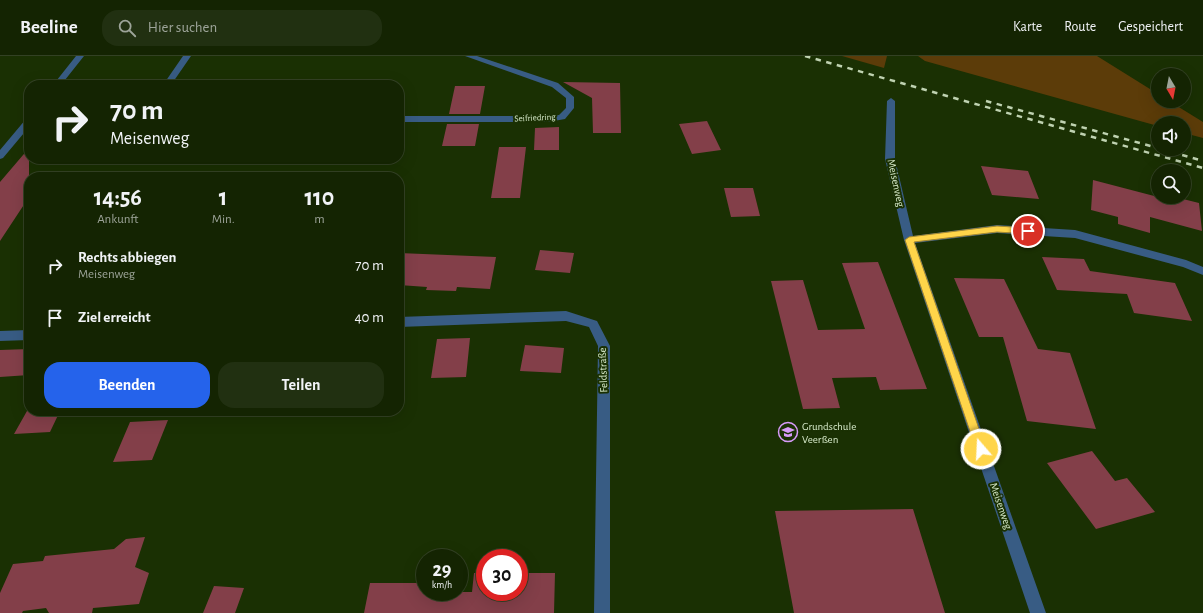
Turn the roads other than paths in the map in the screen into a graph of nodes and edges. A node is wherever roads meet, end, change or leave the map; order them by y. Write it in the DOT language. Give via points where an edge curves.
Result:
graph roads {
  1 [pos="80,56"];
  2 [pos="187,56"];
  3 [pos="468,56"];
  4 [pos="61,80"];
  5 [pos="170,80"];
  6 [pos="891,101"];
  7 [pos="404,119"];
  8 [pos="24,126"];
  9 [pos="0,156"];
  10 [pos="909,240"];
  11 [pos="1203,271"];
  12 [pos="404,322"];
  13 [pos="24,335"];
  14 [pos="0,336"];
  15 [pos="602,613"];
  16 [pos="1038,613"];
  1 -- 4 [label="street"];
  2 -- 5 [label="street"];
  3 -- 7 [label="street, Seifriedring" via="555,85 570,97 570,108 562,117 548,119"];
  6 -- 10 [label="street, Meisenweg" via="890,159"];
  8 -- 9 [label="street"];
  10 -- 11 [label="street" via="997,229 1075,234 1186,264"];
  10 -- 16 [label="street, Meisenweg"];
  12 -- 15 [label="street, Feldstraße" via="566,316 593,324 604,346"];
  13 -- 14 [label="street"];
}
